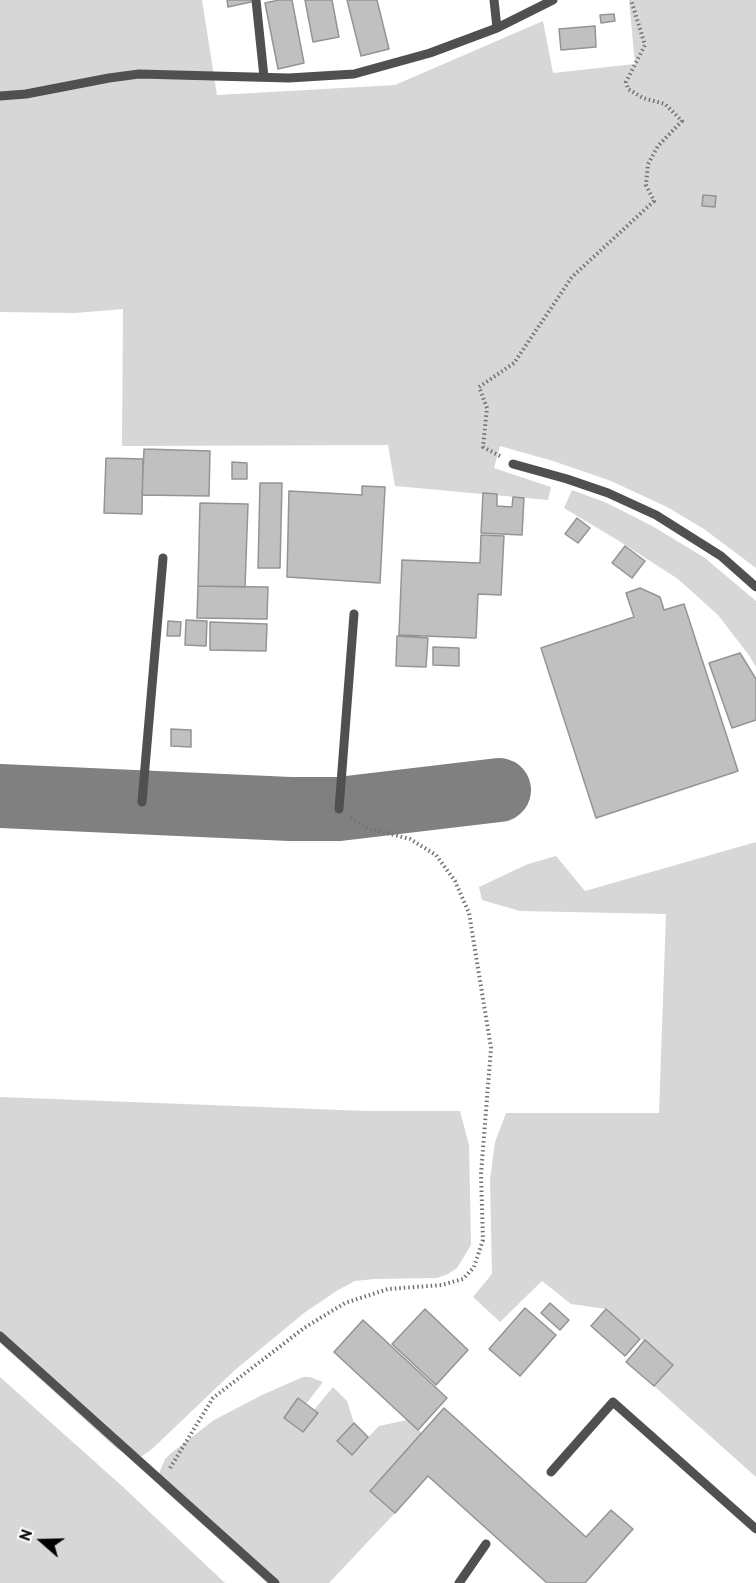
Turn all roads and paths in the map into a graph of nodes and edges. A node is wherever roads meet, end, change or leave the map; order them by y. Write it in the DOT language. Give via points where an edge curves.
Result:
graph roads {
  1 [pos="256,0"];
  2 [pos="494,0"];
  3 [pos="553,0"];
  4 [pos="632,0"];
  5 [pos="497,28"];
  6 [pos="264,77"];
  7 [pos="0,96"];
  8 [pos="513,464"];
  9 [pos="163,558"];
  10 [pos="756,587"];
  11 [pos="354,614"];
  12 [pos="141,802"];
  13 [pos="339,809"];
  14 [pos="0,1336"];
  15 [pos="551,1472"];
  16 [pos="161,1481"];
  17 [pos="756,1529"];
  18 [pos="486,1544"];
  19 [pos="275,1583"];
  20 [pos="459,1583"];
  1 -- 6 [label="lane"];
  2 -- 5 [label="lane"];
  3 -- 5 [label="lane"];
  4 -- 8 [label="path" via="645,45 626,82 628,89 665,104 682,121 658,146 648,164 646,185 654,201 572,277 514,363 479,387 487,408 483,447"];
  5 -- 6 [label="lane" via="430,53 354,74"];
  6 -- 7 [label="lane" via="139,74"];
  8 -- 10 [label="lane" via="567,478 656,515 721,556"];
  9 -- 12 [label="lane"];
  11 -- 13 [label="lane"];
  13 -- 16 [label="path" via="367,828 410,839 435,855 455,880 469,913 491,1048 481,1174 483,1240 474,1266 463,1279 442,1285 388,1288 345,1303 304,1328 213,1398"];
  14 -- 16 [label="lane"];
  15 -- 17 [label="lane" via="613,1402"];
  16 -- 19 [label="lane"];
  18 -- 20 [label="lane"];
}
